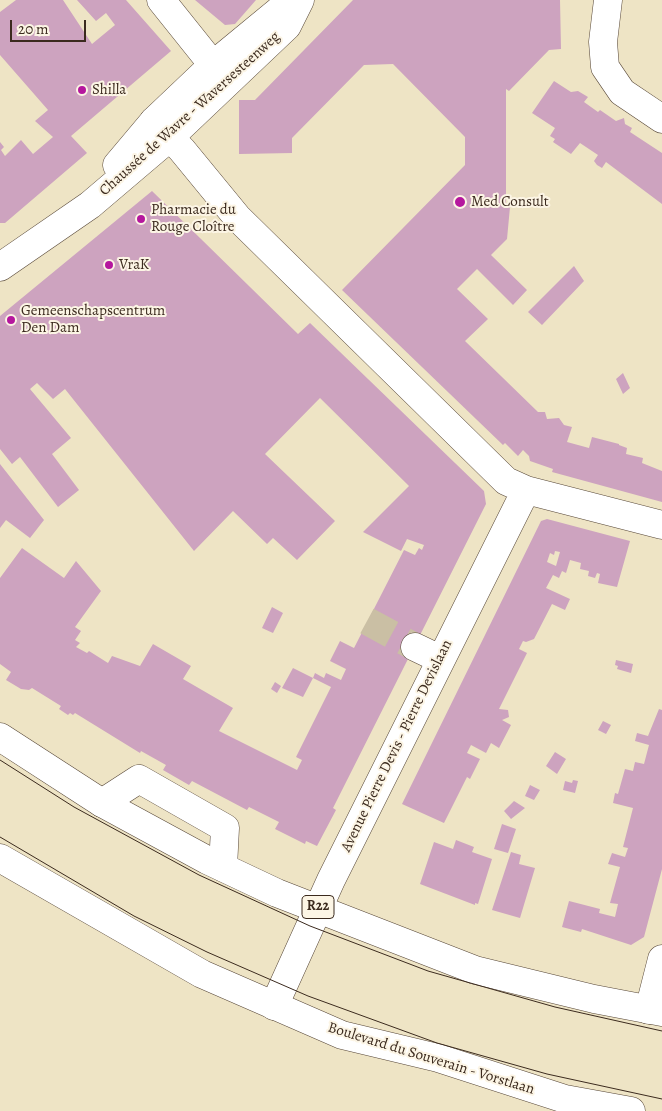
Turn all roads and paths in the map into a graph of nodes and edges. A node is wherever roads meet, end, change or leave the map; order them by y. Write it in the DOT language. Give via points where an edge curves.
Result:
graph roads {
  1 [pos="161,0"];
  2 [pos="298,0"];
  3 [pos="608,0"];
  4 [pos="214,65"];
  5 [pos="662,119"];
  6 [pos="162,129"];
  7 [pos="0,267"];
  8 [pos="526,490"];
  9 [pos="662,525"];
  10 [pos="415,647"];
  11 [pos="440,660"];
  12 [pos="0,737"];
  13 [pos="102,803"];
  14 [pos="0,858"];
  15 [pos="223,867"];
  16 [pos="318,908"];
  17 [pos="662,959"];
  18 [pos="274,1006"];
  19 [pos="656,1011"];
  20 [pos="631,1111"];
  1 -- 4 [label="main road"];
  2 -- 4 [label="main road, Chaussée de Wavre - Waversesteenweg" via="276,12"];
  2 -- 6 [label="main road, Chaussée de Wavre - Waversesteenweg" via="288,26"];
  3 -- 5 [label="main road" via="603,42 605,67 622,92"];
  4 -- 6 [label="main road, Chaussée de Wavre - Waversesteenweg"];
  6 -- 7 [label="main road, Chaussée de Wavre - Waversesteenweg" via="90,205"];
  6 -- 8 [label="main road" via="237,216 328,307 506,481"];
  8 -- 9 [label="main road"];
  8 -- 11 [label="main road, Avenue Pierre Devis - Pierre Devislaan"];
  10 -- 11 [label="main road"];
  11 -- 16 [label="main road, Avenue Pierre Devis - Pierre Devislaan"];
  12 -- 13 [label="main road, R22"];
  13 -- 15 [label="main road, R22"];
  13 -- 15 [label="main road" via="139,778 224,828"];
  14 -- 18 [label="main road, Boulevard du Souverain - Vorstlaan" via="194,970"];
  15 -- 16 [label="main road, R22"];
  16 -- 18 [label="main road, Avenue Pierre Devis - Pierre Devislaan"];
  16 -- 19 [label="main road, R22" via="475,970"];
  17 -- 19 [label="main road"];
  18 -- 20 [label="main road, Boulevard du Souverain - Vorstlaan" via="342,1035 438,1058 565,1100"];
}
